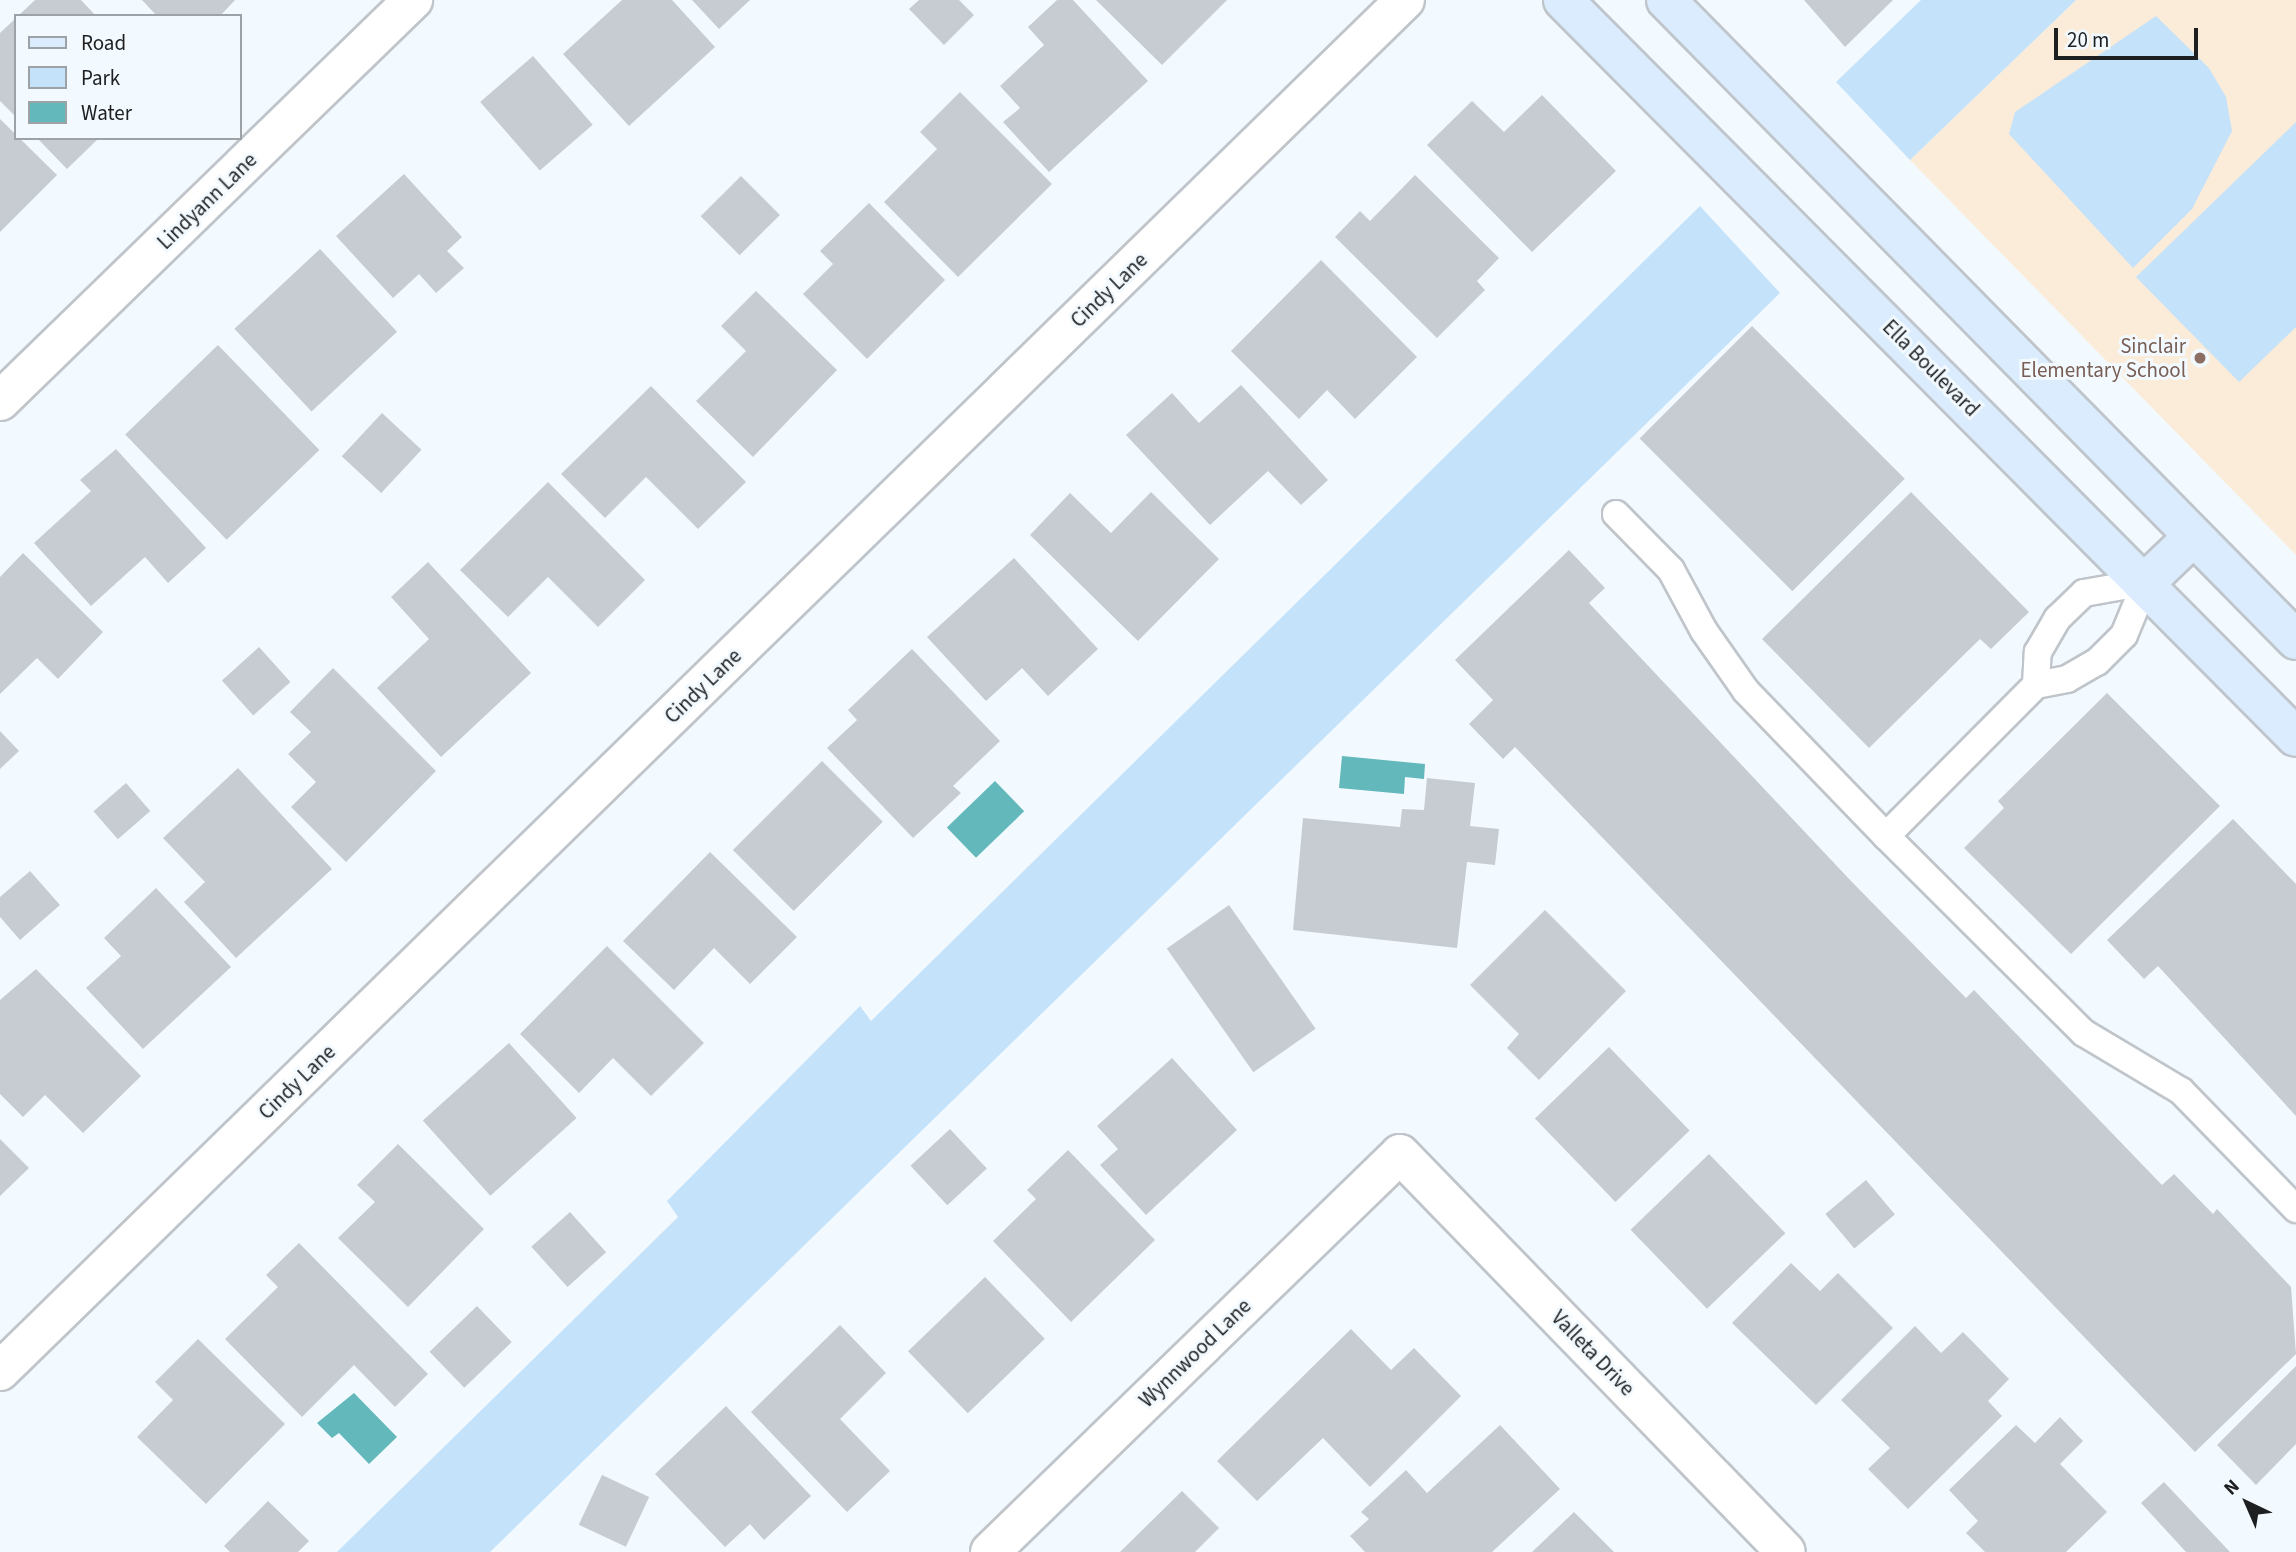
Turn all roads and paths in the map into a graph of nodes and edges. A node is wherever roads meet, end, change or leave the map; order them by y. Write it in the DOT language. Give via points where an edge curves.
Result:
graph roads {
  1 [pos="413,0"];
  2 [pos="1405,0"];
  3 [pos="1563,0"];
  4 [pos="1666,0"];
  5 [pos="0,401"];
  6 [pos="1616,513"];
  7 [pos="2194,536"];
  8 [pos="2146,582"];
  9 [pos="2296,640"];
  10 [pos="2036,685"];
  11 [pos="2296,737"];
  12 [pos="1886,835"];
  13 [pos="1400,1154"];
  14 [pos="2296,1209"];
  15 [pos="0,1371"];
  16 [pos="990,1552"];
  17 [pos="1786,1552"];
  1 -- 5 [label="street, Lindyann Lane"];
  2 -- 15 [label="street, Cindy Lane"];
  3 -- 8 [label="main road, Ella Boulevard"];
  4 -- 7 [label="main road"];
  6 -- 12 [label="lane" via="1671,570 1704,631 1746,691"];
  7 -- 8 [label="main road"];
  7 -- 9 [label="main road"];
  8 -- 10 [label="lane" via="2124,635 2096,662 2067,679"];
  8 -- 10 [label="lane" via="2084,593 2058,618 2038,652"];
  8 -- 11 [label="main road, Ella Boulevard"];
  10 -- 12 [label="lane"];
  12 -- 14 [label="lane" via="2084,1033 2181,1091"];
  13 -- 16 [label="street, Wynnwood Lane"];
  13 -- 17 [label="street, Valleta Drive"];
}
